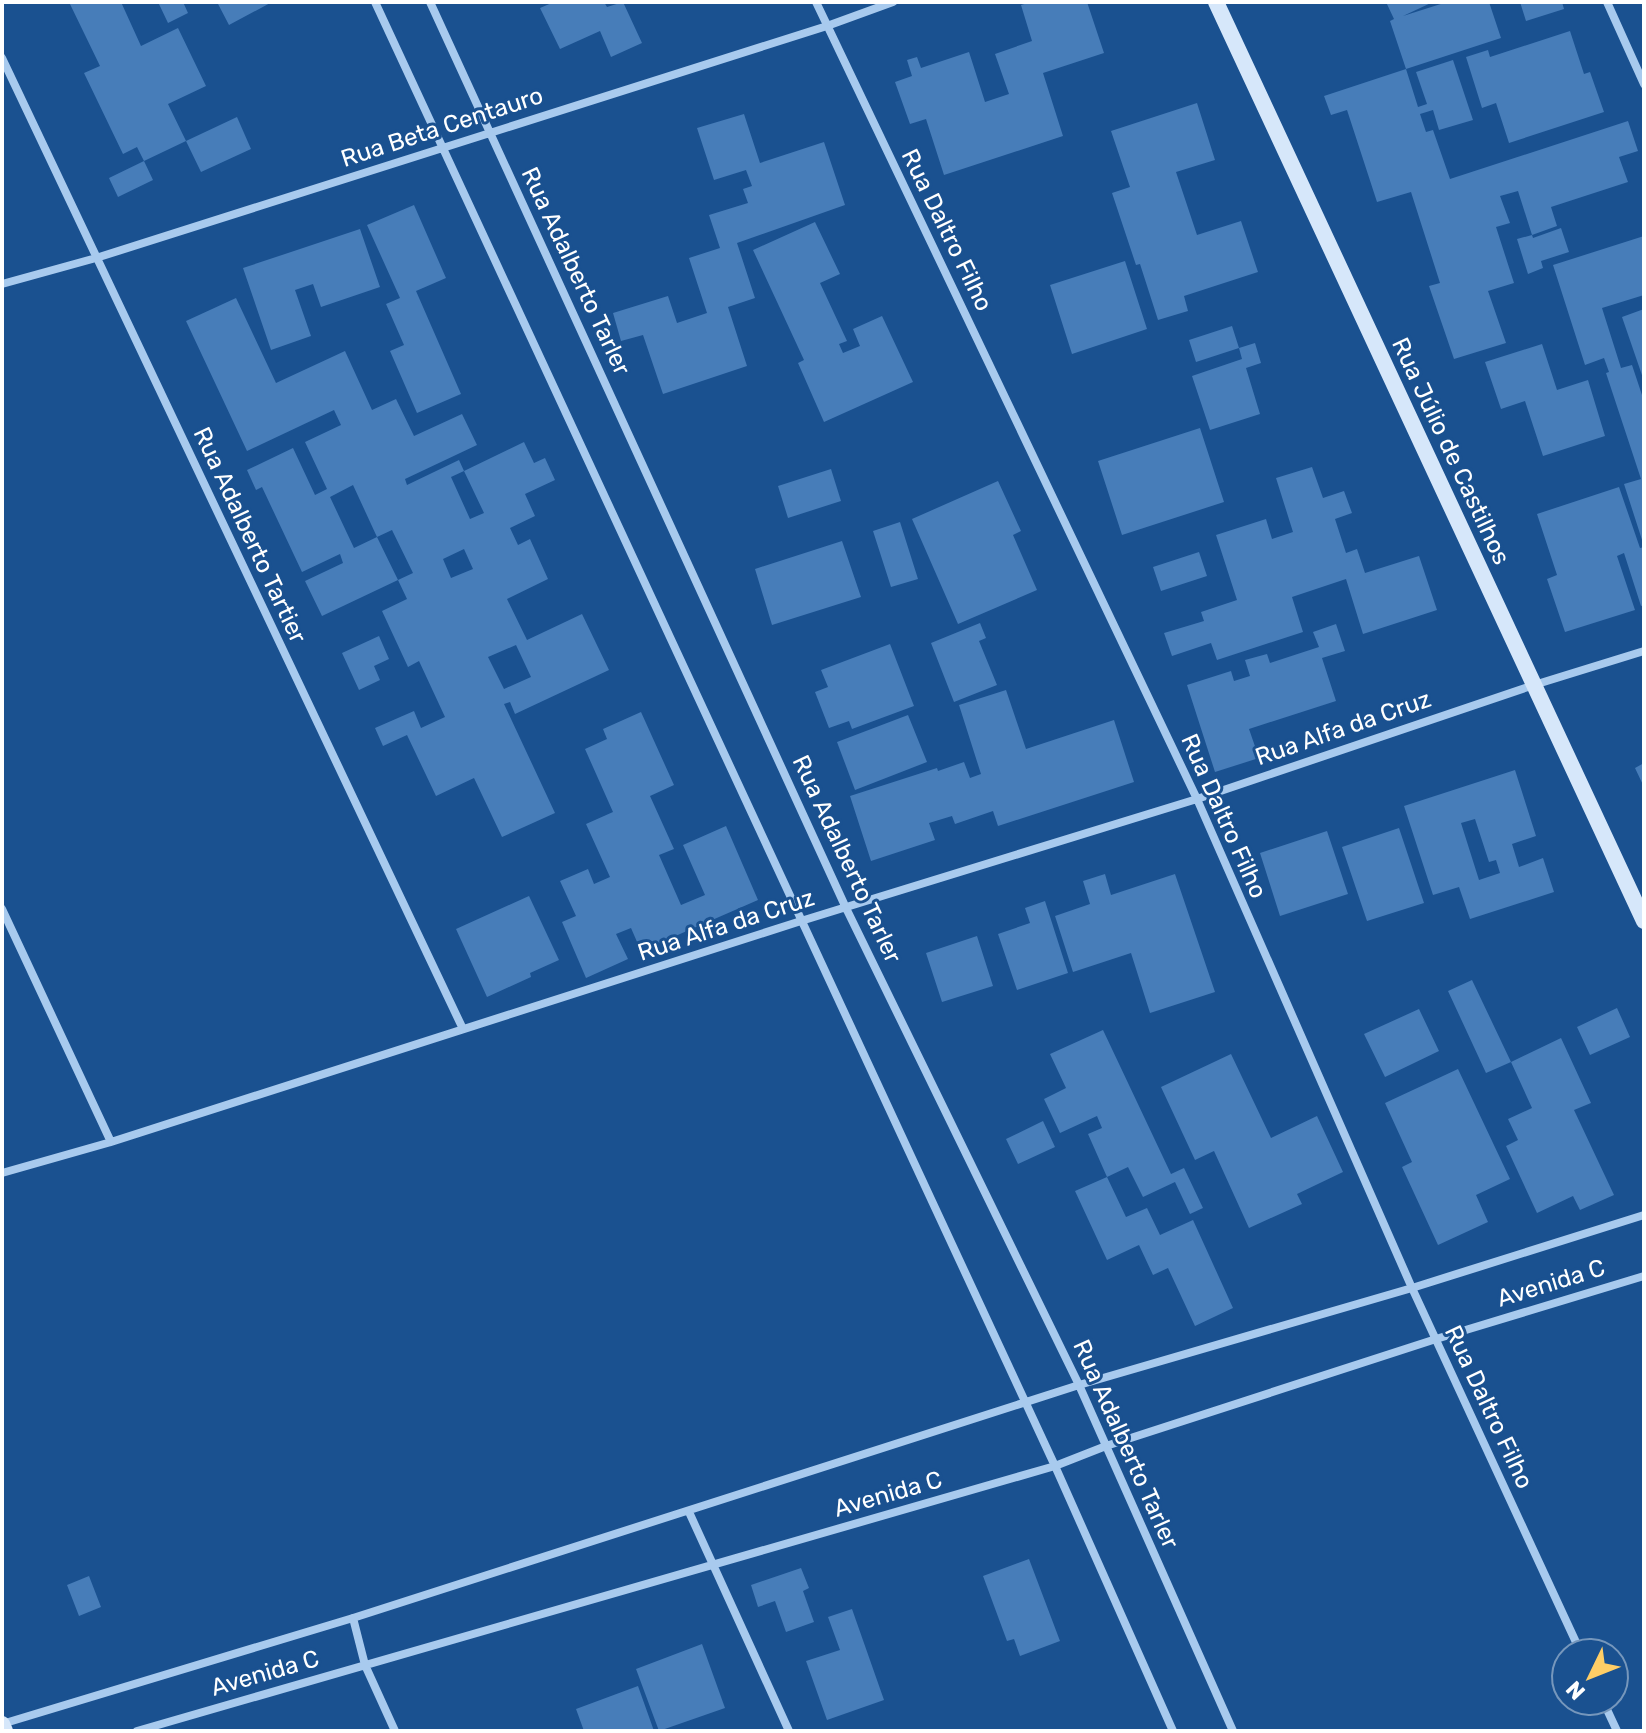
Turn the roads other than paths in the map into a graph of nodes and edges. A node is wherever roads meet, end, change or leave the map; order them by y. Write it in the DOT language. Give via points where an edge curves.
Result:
graph roads {
  1 [pos="375,2"];
  2 [pos="430,2"];
  3 [pos="816,2"];
  4 [pos="893,2"];
  5 [pos="1216,2"];
  6 [pos="1607,2"];
  7 [pos="827,26"];
  8 [pos="2,58"];
  9 [pos="1644,84"];
  10 [pos="490,132"];
  11 [pos="443,148"];
  12 [pos="96,258"];
  13 [pos="2,284"];
  14 [pos="1644,651"];
  15 [pos="1534,685"];
  16 [pos="1197,799"];
  17 [pos="846,908"];
  18 [pos="2,909"];
  19 [pos="801,921"];
  20 [pos="1644,921"];
  21 [pos="463,1029"];
  22 [pos="111,1142"];
  23 [pos="2,1173"];
  24 [pos="1644,1215"];
  25 [pos="1644,1276"];
  26 [pos="1412,1288"];
  27 [pos="1436,1339"];
  28 [pos="1079,1385"];
  29 [pos="1026,1404"];
  30 [pos="1106,1446"];
  31 [pos="1055,1466"];
  32 [pos="689,1512"];
  33 [pos="714,1565"];
  34 [pos="353,1618"];
  35 [pos="1574,1637"];
  36 [pos="365,1665"];
  37 [pos="2,1724"];
  38 [pos="5,1731"];
  39 [pos="137,1731"];
  40 [pos="395,1731"];
  41 [pos="789,1731"];
  42 [pos="1173,1731"];
  43 [pos="1233,1731"];
  1 -- 11 [label="street"];
  2 -- 10 [label="street, Rua Adalberto Tarler"];
  3 -- 7 [label="street, Rua Daltro Filho"];
  4 -- 7 [label="street, Rua Beta Centauro"];
  5 -- 15 [label="street, Rua Júlio de Castilhos"];
  6 -- 9 [label="street"];
  7 -- 10 [label="street, Rua Beta Centauro"];
  7 -- 16 [label="street, Rua Daltro Filho"];
  8 -- 12 [label="street, Rua Adalberto Tartier"];
  10 -- 11 [label="street, Rua Beta Centauro"];
  10 -- 17 [label="street, Rua Adalberto Tarler"];
  11 -- 12 [label="street, Rua Beta Centauro"];
  11 -- 19 [label="street"];
  12 -- 13 [label="street, Rua Beta Centauro"];
  12 -- 21 [label="street, Rua Adalberto Tartier"];
  14 -- 15 [label="street, Rua Alfa da Cruz"];
  15 -- 16 [label="street, Rua Alfa da Cruz"];
  15 -- 20 [label="street, Rua Júlio de Castilhos"];
  16 -- 17 [label="street, Rua Alfa da Cruz"];
  16 -- 26 [label="street, Rua Daltro Filho"];
  17 -- 19 [label="street, Rua Alfa da Cruz"];
  17 -- 28 [label="street, Rua Adalberto Tarler"];
  18 -- 22 [label="street"];
  19 -- 21 [label="street, Rua Alfa da Cruz"];
  19 -- 29 [label="street"];
  21 -- 22 [label="street, Rua Alfa da Cruz"];
  22 -- 23 [label="street, Rua Alfa da Cruz"];
  24 -- 26 [label="street, Avenida C"];
  25 -- 27 [label="street, Avenida C"];
  26 -- 27 [label="street, Rua Daltro Filho"];
  26 -- 28 [label="street, Avenida C"];
  27 -- 30 [label="street, Avenida C"];
  27 -- 35 [label="street, Rua Daltro Filho"];
  28 -- 29 [label="street, Avenida C"];
  28 -- 30 [label="street, Rua Adalberto Tarler"];
  29 -- 31 [label="street"];
  29 -- 32 [label="street, Avenida C"];
  30 -- 31 [label="street, Avenida C"];
  30 -- 43 [label="street, Rua Adalberto Tarler"];
  31 -- 33 [label="street, Avenida C"];
  31 -- 42 [label="street"];
  32 -- 33 [label="street"];
  32 -- 34 [label="street, Avenida C"];
  33 -- 36 [label="street, Avenida C"];
  33 -- 41 [label="street"];
  34 -- 36 [label="street"];
  34 -- 37 [label="street, Avenida C"];
  36 -- 39 [label="street, Avenida C"];
  36 -- 40 [label="street"];
  37 -- 38 [label="street"];
}
